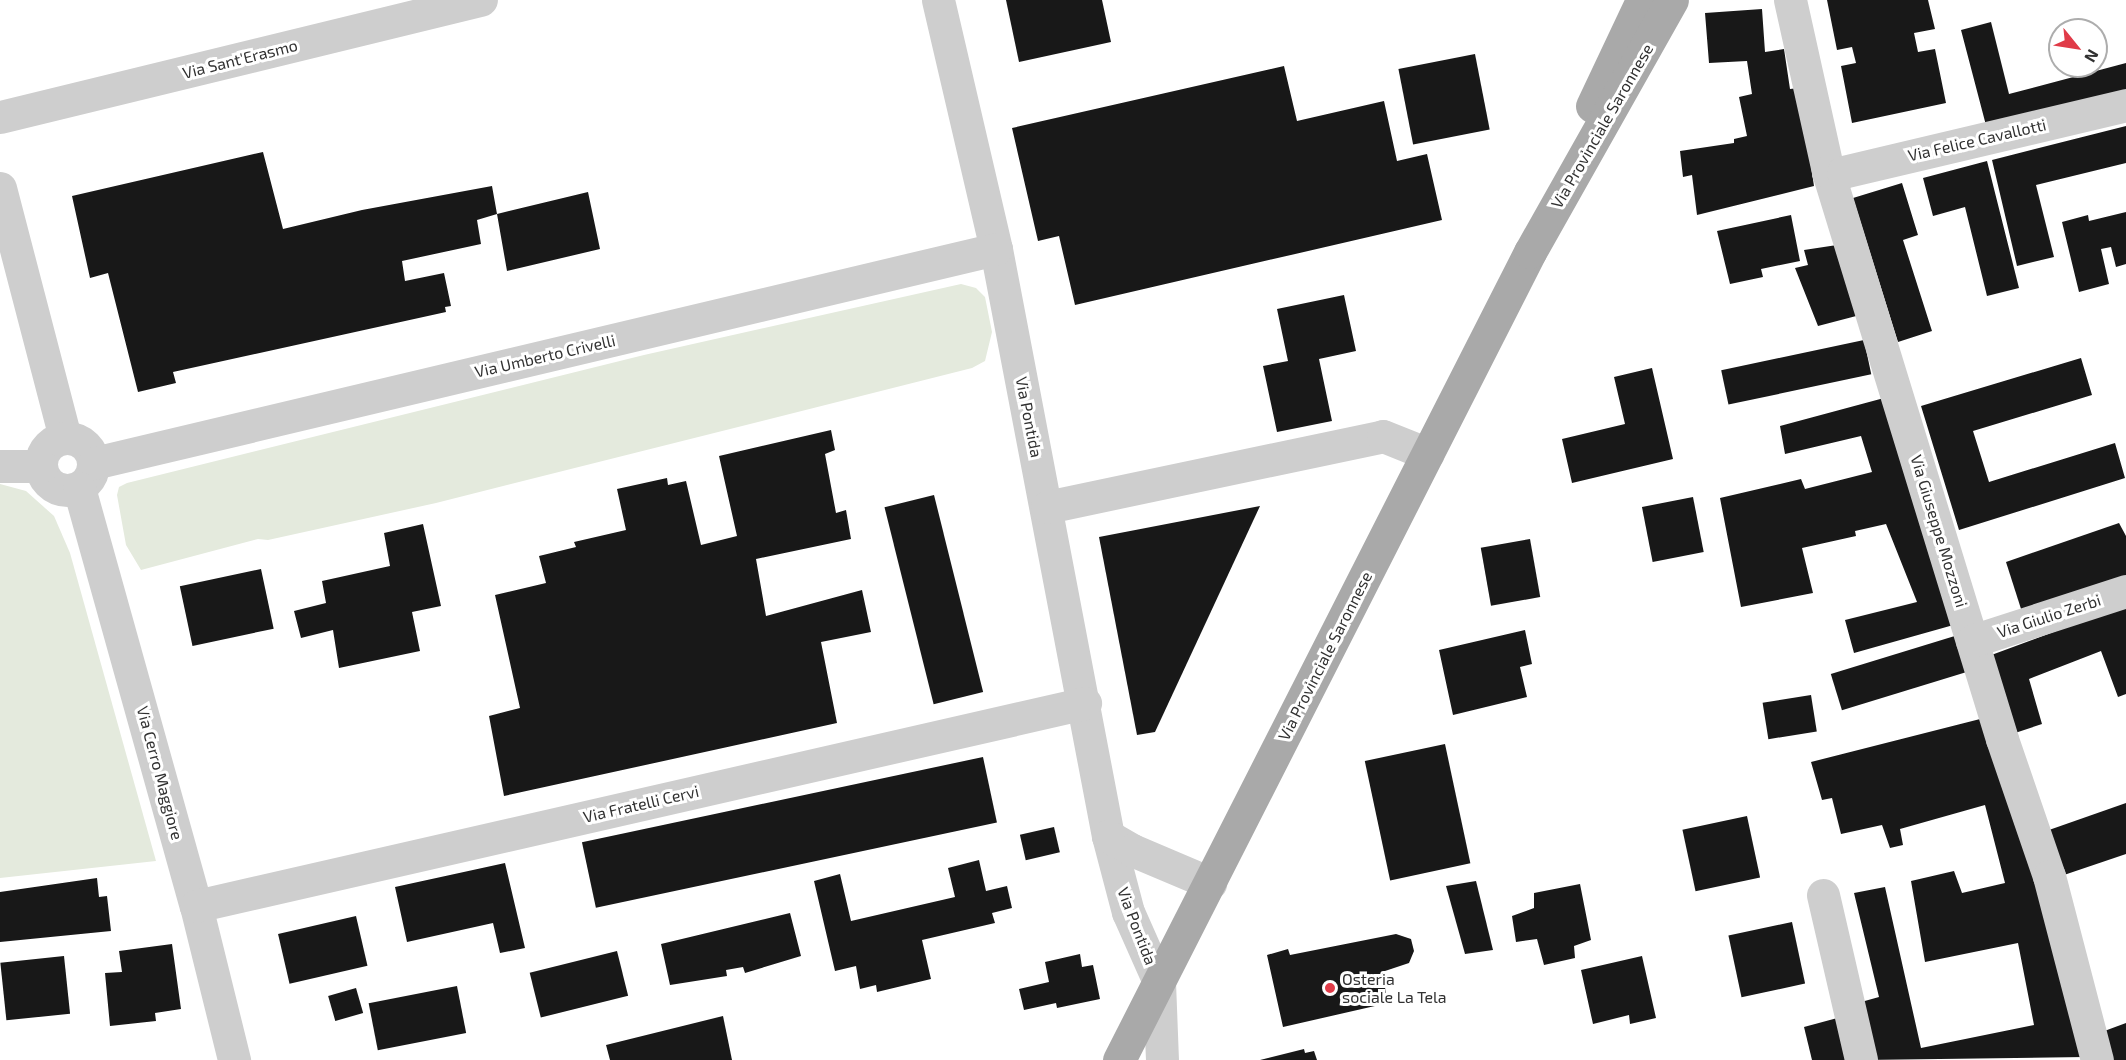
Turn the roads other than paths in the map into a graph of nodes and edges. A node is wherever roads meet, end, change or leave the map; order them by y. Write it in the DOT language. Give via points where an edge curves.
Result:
graph roads {
  1 [pos="481,0"];
  2 [pos="938,0"];
  3 [pos="1642,0"];
  4 [pos="1672,0"];
  5 [pos="1790,0"];
  6 [pos="2126,105"];
  7 [pos="0,117"];
  8 [pos="1828,172"];
  9 [pos="0,188"];
  10 [pos="996,249"];
  11 [pos="1530,252"];
  12 [pos="64,438"];
  13 [pos="1428,454"];
  14 [pos="0,466"];
  15 [pos="41,466"];
  16 [pos="86,476"];
  17 [pos="1047,507"];
  18 [pos="2126,591"];
  19 [pos="1972,641"];
  20 [pos="1085,704"];
  21 [pos="1108,836"];
  22 [pos="1210,883"];
  23 [pos="1823,895"];
  24 [pos="196,906"];
  25 [pos="1159,982"];
  26 [pos="234,1060"];
  27 [pos="1119,1060"];
  28 [pos="1162,1060"];
  29 [pos="1861,1060"];
  30 [pos="2097,1060"];
  1 -- 7 [label="street, Via Sant'Erasmo"];
  2 -- 10 [label="street, Via Pontida"];
  3 -- 11 [label="main road, Via Provinciale Saronnese" via="1600,86"];
  4 -- 11 [label="main road, Via Provinciale Saronnese"];
  5 -- 8 [label="street, Via Giuseppe Mozzoni"];
  6 -- 8 [label="street, Via Felice Cavallotti" via="1843,172"];
  8 -- 19 [label="street, Via Giuseppe Mozzoni"];
  9 -- 12 [label="street"];
  10 -- 16 [label="street, Via Umberto Crivelli"];
  10 -- 17 [label="street, Via Pontida"];
  11 -- 13 [label="main road, Via Provinciale Saronnese"];
  12 -- 15 [label="street" via="50,444"];
  12 -- 16 [label="street" via="88,447"];
  13 -- 17 [label="street" via="1383,436"];
  13 -- 22 [label="main road, Via Provinciale Saronnese"];
  14 -- 15 [label="street"];
  15 -- 16 [label="street" via="54,487"];
  16 -- 24 [label="street, Via Cerro Maggiore"];
  17 -- 20 [label="street, Via Pontida"];
  18 -- 19 [label="street, Via Giulio Zerbi"];
  19 -- 30 [label="street, Via Giuseppe Mozzoni" via="2049,876"];
  20 -- 21 [label="street, Via Pontida"];
  20 -- 24 [label="street, Via Fratelli Cervi"];
  21 -- 22 [label="street"];
  21 -- 25 [label="street, Via Pontida" via="1128,912"];
  22 -- 25 [label="main road, Via Provinciale Saronnese"];
  23 -- 29 [label="street"];
  24 -- 26 [label="street, Via Cerro Maggiore"];
  25 -- 27 [label="main road, Via Provinciale Saronnese"];
  25 -- 28 [label="street"];
}
